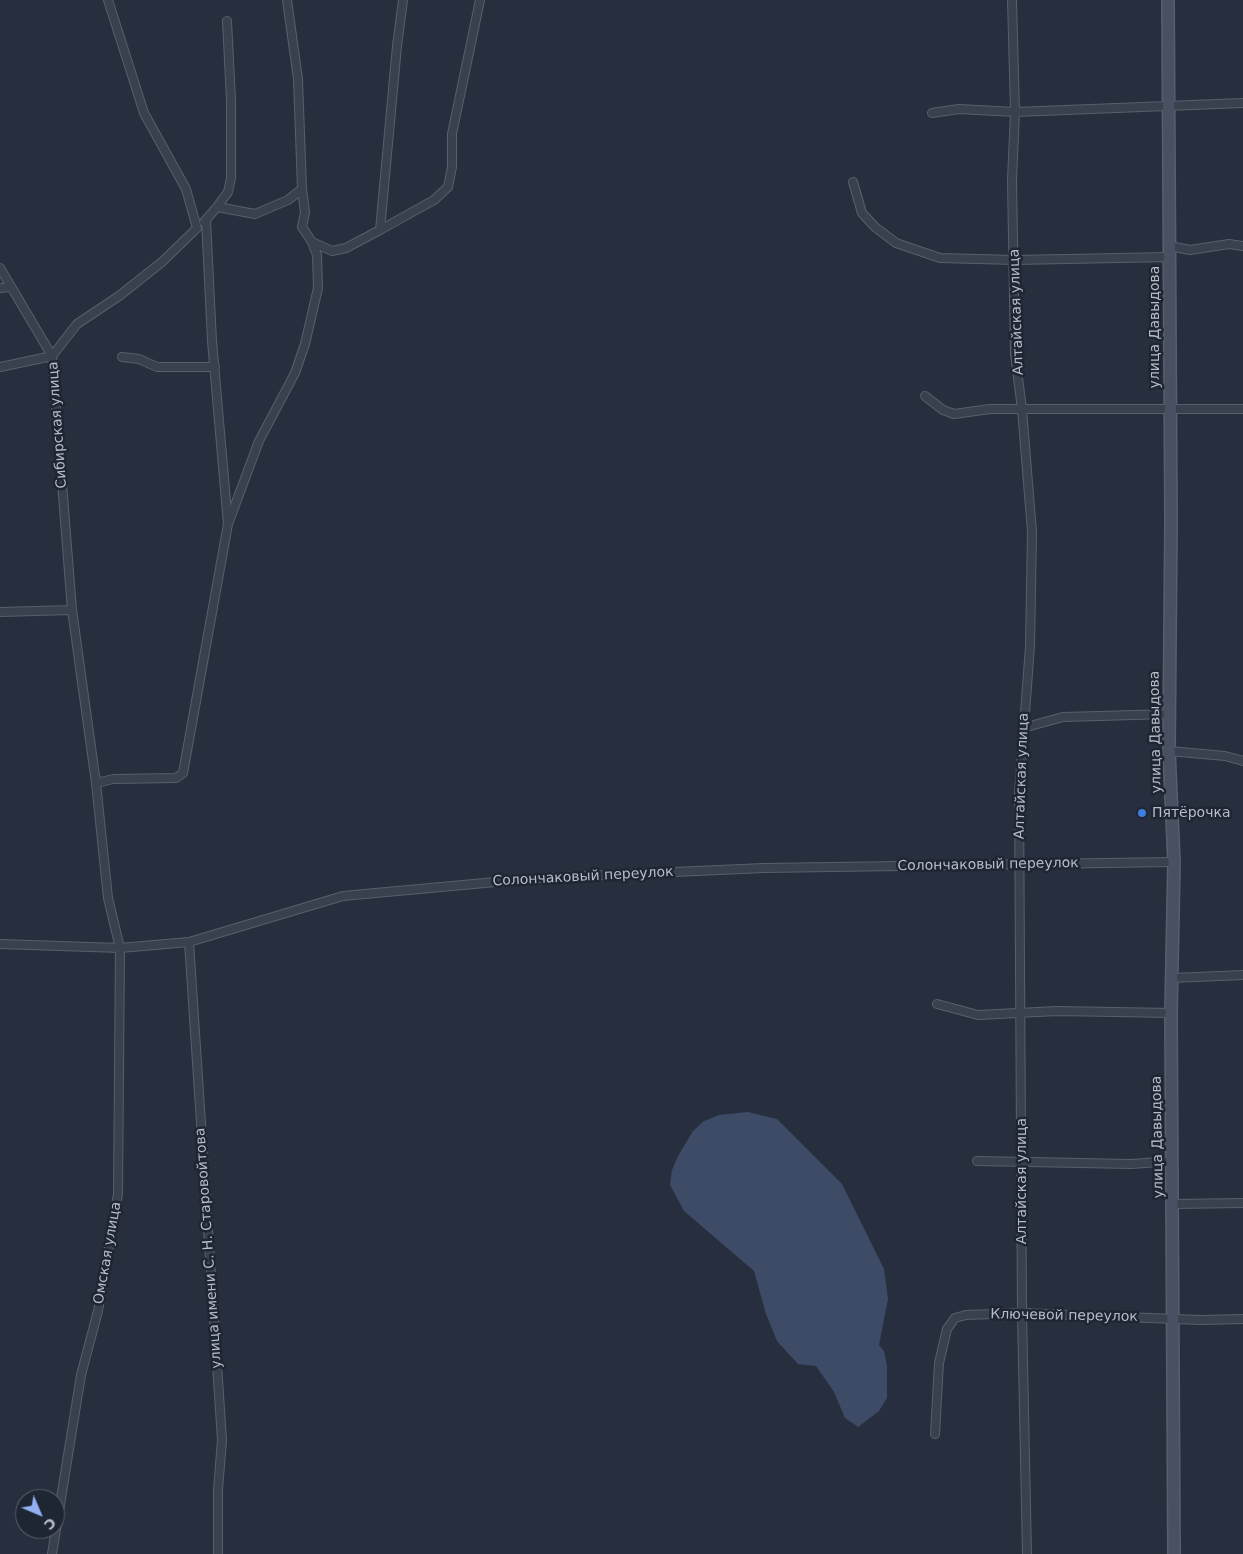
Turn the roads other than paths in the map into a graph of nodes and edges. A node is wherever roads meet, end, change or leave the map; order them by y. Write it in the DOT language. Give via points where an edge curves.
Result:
graph roads {
  1 [pos="108,0"];
  2 [pos="287,0"];
  3 [pos="403,0"];
  4 [pos="480,0"];
  5 [pos="1012,0"];
  6 [pos="1168,0"];
  7 [pos="227,21"];
  8 [pos="1243,103"];
  9 [pos="1167,107"];
  10 [pos="1015,112"];
  11 [pos="932,114"];
  12 [pos="853,182"];
  13 [pos="302,188"];
  14 [pos="217,207"];
  15 [pos="206,220"];
  16 [pos="197,228"];
  17 [pos="380,230"];
  18 [pos="312,242"];
  19 [pos="1243,246"];
  20 [pos="1169,252"];
  21 [pos="1015,260"];
  22 [pos="0,268"];
  23 [pos="10,287"];
  24 [pos="0,288"];
  25 [pos="52,356"];
  26 [pos="122,357"];
  27 [pos="215,367"];
  28 [pos="0,368"];
  29 [pos="925,396"];
  30 [pos="1022,409"];
  31 [pos="1170,409"];
  32 [pos="1243,409"];
  33 [pos="228,524"];
  34 [pos="72,610"];
  35 [pos="0,612"];
  36 [pos="1170,714"];
  37 [pos="1023,728"];
  38 [pos="1169,752"];
  39 [pos="1243,761"];
  40 [pos="96,783"];
  41 [pos="1174,862"];
  42 [pos="1021,863"];
  43 [pos="189,942"];
  44 [pos="0,944"];
  45 [pos="120,948"];
  46 [pos="1243,975"];
  47 [pos="1172,978"];
  48 [pos="937,1004"];
  49 [pos="1172,1012"];
  50 [pos="1020,1015"];
  51 [pos="977,1161"];
  52 [pos="1173,1161"];
  53 [pos="1022,1162"];
  54 [pos="1243,1203"];
  55 [pos="1173,1204"];
  56 [pos="1022,1313"];
  57 [pos="1173,1318"];
  58 [pos="1243,1319"];
  59 [pos="935,1434"];
  60 [pos="52,1554"];
  61 [pos="218,1554"];
  62 [pos="1027,1554"];
  63 [pos="1174,1554"];
  1 -- 16 [label="street" via="144,113 186,189"];
  2 -- 13 [label="street" via="298,79"];
  3 -- 17 [label="street"];
  4 -- 17 [label="street" via="452,134 452,167 448,186 434,200"];
  5 -- 10 [label="street, Алтайская улица"];
  6 -- 9 [label="main road, улица Давыдова"];
  7 -- 14 [label="street, Сибирская улица" via="231,178 228,192"];
  8 -- 9 [label="street"];
  9 -- 10 [label="street"];
  9 -- 20 [label="main road, улица Давыдова"];
  10 -- 11 [label="street" via="959,109"];
  10 -- 21 [label="street, Алтайская улица" via="1012,180"];
  12 -- 21 [label="street" via="862,213 874,227 896,243 940,258"];
  13 -- 14 [label="street" via="288,200 255,214"];
  13 -- 18 [label="street" via="305,212 302,226"];
  14 -- 15 [label="street, Сибирская улица"];
  15 -- 16 [label="street, Сибирская улица"];
  15 -- 27 [label="street"];
  16 -- 25 [label="street, Сибирская улица" via="162,262 77,324"];
  17 -- 18 [label="street" via="346,248 332,251"];
  18 -- 33 [label="street" via="318,288 305,344 295,373 259,441"];
  19 -- 20 [label="street" via="1229,244"];
  20 -- 21 [label="street"];
  20 -- 31 [label="main road, улица Давыдова"];
  21 -- 30 [label="street, Алтайская улица" via="1015,354"];
  22 -- 23 [label="street"];
  23 -- 24 [label="street"];
  23 -- 25 [label="street"];
  25 -- 28 [label="street"];
  25 -- 34 [label="street, Сибирская улица"];
  26 -- 27 [label="street" via="139,359 157,367"];
  27 -- 33 [label="street"];
  29 -- 30 [label="street" via="954,414"];
  30 -- 31 [label="street"];
  30 -- 37 [label="street, Алтайская улица" via="1032,532 1030,646"];
  31 -- 32 [label="street"];
  31 -- 36 [label="main road, улица Давыдова"];
  33 -- 40 [label="street" via="183,773 176,778 113,779"];
  34 -- 35 [label="street"];
  34 -- 40 [label="street, Сибирская улица"];
  36 -- 37 [label="street" via="1063,717"];
  36 -- 38 [label="main road, улица Давыдова"];
  37 -- 42 [label="street, Алтайская улица" via="1019,793"];
  38 -- 39 [label="street" via="1225,756"];
  38 -- 41 [label="main road, улица Давыдова"];
  40 -- 45 [label="street, Сибирская улица" via="108,898"];
  41 -- 42 [label="street, Солончаковый переулок"];
  41 -- 47 [label="main road, улица Давыдова"];
  42 -- 43 [label="street, Солончаковый переулок" via="764,868 529,878 343,896"];
  42 -- 50 [label="street, Алтайская улица"];
  43 -- 45 [label="street, Солончаковый переулок"];
  43 -- 61 [label="street, улица имени С. Н. Старовойтова" via="222,1440"];
  44 -- 45 [label="street, Солончаковый переулок"];
  45 -- 60 [label="street, Омская улица" via="118,1194 98,1311 81,1375"];
  46 -- 47 [label="street"];
  47 -- 49 [label="main road, улица Давыдова"];
  48 -- 50 [label="street" via="978,1015"];
  49 -- 50 [label="street" via="1057,1011"];
  49 -- 52 [label="main road, улица Давыдова"];
  50 -- 53 [label="street, Алтайская улица"];
  51 -- 53 [label="street"];
  52 -- 53 [label="street" via="1131,1164"];
  52 -- 55 [label="main road, улица Давыдова"];
  53 -- 56 [label="street, Алтайская улица"];
  54 -- 55 [label="street"];
  55 -- 57 [label="main road, улица Давыдова"];
  56 -- 57 [label="street, Ключевой переулок"];
  56 -- 59 [label="street, Ключевой переулок" via="966,1315 955,1318 947,1328 940,1363"];
  56 -- 62 [label="street, Алтайская улица"];
  57 -- 58 [label="street, Ключевой переулок"];
  57 -- 63 [label="main road, улица Давыдова"];
}
